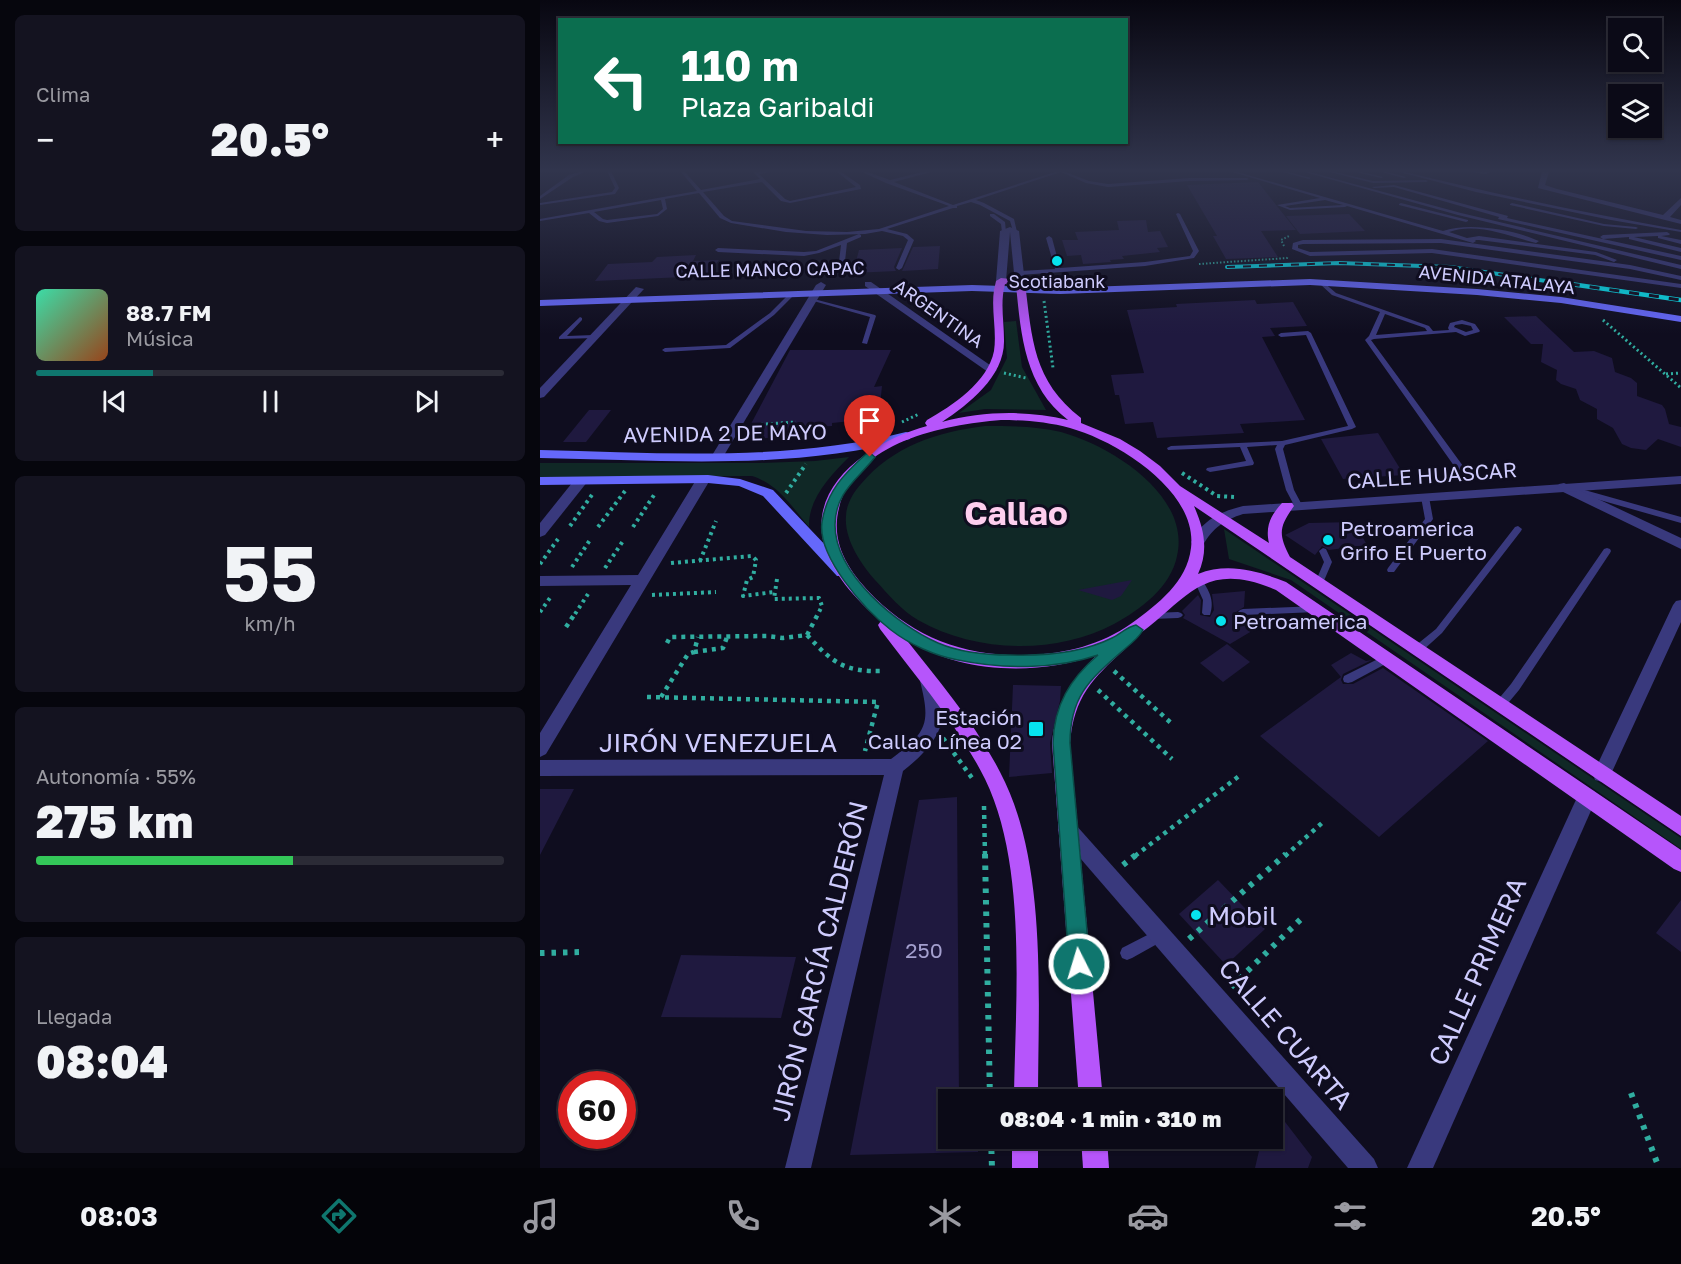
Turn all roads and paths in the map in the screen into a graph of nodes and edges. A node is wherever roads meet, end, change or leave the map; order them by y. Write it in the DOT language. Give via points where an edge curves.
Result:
graph roads {
  1 [pos="763,226"];
  2 [pos="895,226"];
  3 [pos="1004,226"];
  4 [pos="1014,226"];
  5 [pos="1184,226"];
  6 [pos="1422,226"];
  7 [pos="1502,226"];
  8 [pos="1507,226"];
  9 [pos="1529,226"];
  10 [pos="1529,226"];
  11 [pos="1530,226"];
  12 [pos="1602,226"];
  13 [pos="1609,226"];
  14 [pos="1627,226"];
  15 [pos="1629,226"];
  16 [pos="1513,227"];
  17 [pos="1535,227"];
  18 [pos="880,230"];
  19 [pos="1004,231"];
  20 [pos="1015,231"];
  21 [pos="1653,231"];
  22 [pos="1444,232"];
  23 [pos="866,233"];
  24 [pos="1638,234"];
  25 [pos="1646,234"];
  26 [pos="1630,235"];
  27 [pos="1299,236"];
  28 [pos="1611,236"];
  29 [pos="1622,236"];
  30 [pos="1593,237"];
  31 [pos="1601,237"];
  32 [pos="1049,238"];
  33 [pos="1577,238"];
  34 [pos="1585,238"];
  35 [pos="1468,239"];
  36 [pos="1565,239"];
  37 [pos="1424,240"];
  38 [pos="1441,241"];
  39 [pos="844,242"];
  40 [pos="1681,247"];
  41 [pos="1498,248"];
  42 [pos="1607,249"];
  43 [pos="718,250"];
  44 [pos="1432,251"];
  45 [pos="1575,251"];
  46 [pos="1447,252"];
  47 [pos="1018,255"];
  48 [pos="1003,256"];
  49 [pos="1198,264"];
  50 [pos="1630,267"];
  51 [pos="898,268"];
  52 [pos="841,270"];
  53 [pos="1058,270"];
  54 [pos="1681,272"];
  55 [pos="1663,274"];
  56 [pos="1681,278"];
  57 [pos="1021,282"];
  58 [pos="1310,282"];
  59 [pos="1322,283"];
  60 [pos="1663,283"];
  61 [pos="868,284"];
  62 [pos="1000,285"];
  63 [pos="1681,286"];
  64 [pos="639,289"];
  65 [pos="879,291"];
  66 [pos="1043,291"];
  67 [pos="540,292"];
  68 [pos="816,293"];
  69 [pos="791,295"];
  70 [pos="630,299"];
  71 [pos="540,303"];
  72 [pos="1383,312"];
  73 [pos="579,319"];
  74 [pos="1681,319"];
  75 [pos="1603,320"];
  76 [pos="1452,328"];
  77 [pos="1429,329"];
  78 [pos="1281,335"];
  79 [pos="594,337"];
  80 [pos="1372,337"];
  81 [pos="865,343"];
  82 [pos="665,350"];
  83 [pos="992,370"];
  84 [pos="1681,373"];
  85 [pos="1665,374"];
  86 [pos="1055,377"];
  87 [pos="1039,382"];
  88 [pos="545,383"];
  89 [pos="1681,388"];
  90 [pos="540,395"];
  91 [pos="796,422"];
  92 [pos="736,425"];
  93 [pos="1098,433"];
  94 [pos="912,434"];
  95 [pos="1282,443"];
  96 [pos="1243,445"];
  97 [pos="1171,448"];
  98 [pos="540,454"];
  99 [pos="717,457"];
  100 [pos="808,461"];
  101 [pos="1460,468"];
  102 [pos="1210,470"];
  103 [pos="703,480"];
  104 [pos="1681,480"];
  105 [pos="540,481"];
  106 [pos="581,481"];
  107 [pos="602,481"];
  108 [pos="632,481"];
  109 [pos="663,481"];
  110 [pos="1173,485"];
  111 [pos="1564,487"];
  112 [pos="783,497"];
  113 [pos="1425,497"];
  114 [pos="1293,506"];
  115 [pos="1221,517"];
  116 [pos="1681,519"];
  117 [pos="716,521"];
  118 [pos="570,526"];
  119 [pos="598,527"];
  120 [pos="633,527"];
  121 [pos="1518,529"];
  122 [pos="540,532"];
  123 [pos="558,539"];
  124 [pos="1198,542"];
  125 [pos="1681,544"];
  126 [pos="1323,551"];
  127 [pos="1608,551"];
  128 [pos="1285,560"];
  129 [pos="700,561"];
  130 [pos="540,564"];
  131 [pos="652,565"];
  132 [pos="1391,570"];
  133 [pos="777,579"];
  134 [pos="540,580"];
  135 [pos="643,580"];
  136 [pos="1197,580"];
  137 [pos="850,581"];
  138 [pos="1319,583"];
  139 [pos="716,592"];
  140 [pos="774,592"];
  141 [pos="633,596"];
  142 [pos="871,604"];
  143 [pos="1681,605"];
  144 [pos="1174,608"];
  145 [pos="1317,609"];
  146 [pos="1244,612"];
  147 [pos="1207,613"];
  148 [pos="1136,630"];
  149 [pos="807,635"];
  150 [pos="698,637"];
  151 [pos="728,637"];
  152 [pos="667,643"];
  153 [pos="1418,649"];
  154 [pos="694,652"];
  155 [pos="1388,658"];
  156 [pos="1102,660"];
  157 [pos="883,671"];
  158 [pos="1085,677"];
  159 [pos="1348,680"];
  160 [pos="928,681"];
  161 [pos="646,697"];
  162 [pos="661,697"];
  163 [pos="1500,705"];
  164 [pos="1171,723"];
  165 [pos="934,725"];
  166 [pos="540,749"];
  167 [pos="1172,759"];
  168 [pos="861,767"];
  169 [pos="896,767"];
  170 [pos="540,768"];
  171 [pos="1602,774"];
  172 [pos="1239,776"];
  173 [pos="979,789"];
  174 [pos="982,795"];
  175 [pos="1587,797"];
  176 [pos="1322,823"];
  177 [pos="1681,827"];
  178 [pos="1068,830"];
  179 [pos="1681,862"];
  180 [pos="1109,876"];
  181 [pos="1301,918"];
  182 [pos="1168,942"];
  183 [pos="584,952"];
  184 [pos="540,953"];
  185 [pos="1127,953"];
  186 [pos="1218,999"];
  187 [pos="990,1089"];
  188 [pos="1026,1089"];
  189 [pos="1090,1089"];
  190 [pos="1631,1093"];
  191 [pos="991,1149"];
  192 [pos="1025,1149"];
  193 [pos="1095,1149"];
  194 [pos="798,1168"];
  195 [pos="992,1168"];
  196 [pos="1025,1168"];
  197 [pos="1096,1168"];
  198 [pos="1365,1168"];
  199 [pos="1420,1168"];
  200 [pos="1659,1168"];
  1 -- 23 [label="lane"];
  2 -- 18 [label="lane"];
  3 -- 19 [label="lane"];
  4 -- 20 [label="lane"];
  5 -- 53 [label="lane" via="1196,251 1192,257"];
  6 -- 22 [label="lane"];
  7 -- 16 [label="lane"];
  8 -- 16 [label="lane"];
  9 -- 17 [label="lane"];
  10 -- 17 [label="lane"];
  11 -- 17 [label="lane"];
  12 -- 40 [label="lane"];
  13 -- 21 [label="lane"];
  14 -- 40 [label="lane"];
  15 -- 21 [label="lane"];
  16 -- 36 [label="lane"];
  17 -- 30 [label="lane"];
  17 -- 33 [label="lane"];
  18 -- 23 [label="lane"];
  18 -- 51 [label="lane" via="911,240"];
  19 -- 20 [label="street"];
  19 -- 48 [label="street"];
  20 -- 47 [label="street"];
  21 -- 25 [label="lane"];
  21 -- 40 [label="lane"];
  22 -- 35 [label="lane"];
  22 -- 45 [label="lane" via="1460,227"];
  23 -- 39 [label="lane"];
  24 -- 25 [label="lane"];
  24 -- 26 [label="lane"];
  24 -- 40 [label="lane"];
  25 -- 40 [label="lane"];
  26 -- 29 [label="lane"];
  26 -- 40 [label="lane"];
  27 -- 49 [label="path" via="1282,238 1287,258"];
  28 -- 29 [label="lane"];
  28 -- 31 [label="lane"];
  28 -- 40 [label="lane"];
  29 -- 40 [label="lane"];
  30 -- 31 [label="lane"];
  30 -- 34 [label="lane"];
  30 -- 40 [label="lane"];
  31 -- 40 [label="lane"];
  32 -- 53 [label="lane"];
  33 -- 34 [label="lane"];
  33 -- 36 [label="lane"];
  33 -- 40 [label="lane"];
  34 -- 40 [label="lane"];
  35 -- 41 [label="lane"];
  35 -- 45 [label="lane"];
  36 -- 42 [label="lane"];
  37 -- 38 [label="lane"];
  37 -- 44 [label="lane"];
  37 -- 44 [label="lane" via="1303,242 1295,244 1295,249 1310,254"];
  38 -- 41 [label="lane"];
  38 -- 46 [label="lane" via="1440,248"];
  39 -- 43 [label="lane" via="804,254"];
  39 -- 52 [label="lane"];
  40 -- 42 [label="lane"];
  41 -- 50 [label="lane"];
  42 -- 54 [label="lane"];
  44 -- 46 [label="lane"];
  45 -- 50 [label="lane"];
  46 -- 60 [label="lane"];
  47 -- 48 [label="street"];
  47 -- 57 [label="street"];
  48 -- 62 [label="street"];
  50 -- 55 [label="lane"];
  53 -- 57 [label="lane"];
  55 -- 56 [label="lane"];
  55 -- 60 [label="lane" via="1670,280"];
  57 -- 58 [label="main road, AVENIDA ATALAYA" via="1059,286 1248,278"];
  57 -- 62 [label="main road, AVENIDA ATALAYA"];
  57 -- 66 [label="main road, AVENIDA ATALAYA"];
  57 -- 87 [label="main road"];
  58 -- 59 [label="main road, AVENIDA ATALAYA"];
  58 -- 66 [label="main road, AVENIDA ATALAYA"];
  59 -- 72 [label="lane" via="1334,294"];
  59 -- 74 [label="main road, AVENIDA ATALAYA" via="1561,300"];
  60 -- 63 [label="lane"];
  61 -- 62 [label="main road, CALLE MANCO CAPAC"];
  61 -- 65 [label="street, ARGENTINA"];
  61 -- 68 [label="main road, CALLE MANCO CAPAC"];
  62 -- 65 [label="main road, CALLE MANCO CAPAC"];
  62 -- 83 [label="main road" via="996,301 999,351"];
  64 -- 67 [label="main road, CALLE MANCO CAPAC"];
  64 -- 68 [label="main road, CALLE MANCO CAPAC"];
  64 -- 70 [label="street"];
  65 -- 68 [label="main road, CALLE MANCO CAPAC"];
  65 -- 83 [label="street, ARGENTINA"];
  66 -- 86 [label="path"];
  68 -- 69 [label="main road, CALLE MANCO CAPAC"];
  68 -- 81 [label="lane" via="873,316"];
  68 -- 92 [label="street"];
  69 -- 70 [label="main road, CALLE MANCO CAPAC"];
  69 -- 82 [label="lane" via="728,347"];
  70 -- 71 [label="main road, CALLE MANCO CAPAC"];
  70 -- 79 [label="street"];
  72 -- 77 [label="lane"];
  72 -- 80 [label="lane"];
  73 -- 79 [label="lane" via="561,338"];
  75 -- 85 [label="path"];
  76 -- 77 [label="lane"];
  77 -- 80 [label="lane"];
  78 -- 95 [label="lane" via="1308,333 1352,428"];
  79 -- 88 [label="street"];
  80 -- 101 [label="lane" via="1368,340"];
  83 -- 87 [label="path"];
  83 -- 94 [label="main road" via="950,410"];
  84 -- 85 [label="path"];
  85 -- 89 [label="path"];
  87 -- 93 [label="main road" via="1056,407"];
  88 -- 90 [label="street"];
  91 -- 92 [label="path"];
  92 -- 99 [label="street"];
  93 -- 94 [label="main road" via="1060,422 1001,416 960,420"];
  93 -- 110 [label="main road" via="1137,456"];
  94 -- 99 [label="main road, AVENIDA 2 DE MAYO" via="846,451"];
  94 -- 137 [label="main road" via="870,457 836,494 828,524 830,539"];
  95 -- 96 [label="lane"];
  95 -- 114 [label="lane" via="1279,449"];
  96 -- 97 [label="lane"];
  96 -- 102 [label="lane" via="1250,463"];
  98 -- 99 [label="main road, AVENIDA 2 DE MAYO"];
  100 -- 112 [label="path"];
  103 -- 109 [label="main road"];
  103 -- 131 [label="street"];
  103 -- 137 [label="main road" via="743,483 768,493"];
  104 -- 111 [label="street, CALLE HUASCAR"];
  105 -- 106 [label="main road"];
  106 -- 107 [label="main road"];
  106 -- 122 [label="street"];
  107 -- 108 [label="main road"];
  107 -- 118 [label="path"];
  108 -- 109 [label="main road"];
  108 -- 119 [label="path"];
  109 -- 120 [label="path"];
  110 -- 115 [label="main road"];
  110 -- 124 [label="main road" via="1190,509"];
  111 -- 113 [label="street, CALLE HUASCAR"];
  111 -- 116 [label="lane"];
  111 -- 125 [label="street"];
  113 -- 114 [label="street, CALLE HUASCAR"];
  113 -- 132 [label="lane" via="1429,519"];
  114 -- 115 [label="street, CALLE HUASCAR" via="1243,510"];
  114 -- 128 [label="main road" via="1279,513 1272,531"];
  115 -- 124 [label="street" via="1203,532"];
  115 -- 128 [label="main road"];
  117 -- 129 [label="path"];
  121 -- 153 [label="lane" via="1439,631"];
  123 -- 130 [label="path"];
  124 -- 144 [label="main road" via="1198,557"];
  126 -- 138 [label="lane" via="1328,562"];
  127 -- 163 [label="lane"];
  128 -- 138 [label="main road"];
  129 -- 131 [label="path"];
  129 -- 140 [label="path" via="752,556 756,560 753,577 747,580 742,596"];
  131 -- 135 [label="street"];
  133 -- 140 [label="path"];
  134 -- 135 [label="street"];
  135 -- 141 [label="street"];
  136 -- 144 [label="main road"];
  136 -- 145 [label="main road" via="1225,572 1250,574 1281,585"];
  136 -- 147 [label="lane" via="1208,600"];
  137 -- 142 [label="main road"];
  138 -- 153 [label="main road"];
  139 -- 141 [label="path"];
  140 -- 149 [label="path" via="774,599 819,598 822,606"];
  141 -- 166 [label="street"];
  142 -- 148 [label="main road" via="913,638 957,655 982,659 1059,658 1090,652"];
  142 -- 160 [label="main road"];
  143 -- 171 [label="street"];
  144 -- 148 [label="main road" via="1152,616"];
  145 -- 146 [label="lane"];
  145 -- 155 [label="main road"];
  148 -- 156 [label="main road"];
  149 -- 151 [label="path"];
  149 -- 157 [label="path" via="843,668"];
  150 -- 151 [label="path"];
  150 -- 152 [label="path" via="670,637"];
  150 -- 154 [label="path"];
  151 -- 154 [label="path" via="723,648"];
  153 -- 163 [label="main road"];
  154 -- 162 [label="path" via="688,654"];
  155 -- 159 [label="lane"];
  155 -- 175 [label="main road"];
  156 -- 158 [label="main road"];
  156 -- 164 [label="path"];
  158 -- 167 [label="path"];
  158 -- 178 [label="main road" via="1062,720"];
  160 -- 165 [label="street" via="936,709"];
  160 -- 188 [label="main road" via="994,778 1011,824 1023,906"];
  161 -- 162 [label="path"];
  162 -- 168 [label="path" via="878,702"];
  163 -- 171 [label="main road"];
  165 -- 169 [label="street" via="917,750"];
  165 -- 173 [label="path"];
  168 -- 169 [label="street, JIRÓN VENEZUELA"];
  168 -- 170 [label="street, JIRÓN VENEZUELA"];
  169 -- 194 [label="street, JIRÓN GARCÍA CALDERÓN"];
  171 -- 177 [label="main road"];
  172 -- 180 [label="path"];
  174 -- 187 [label="path"];
  175 -- 179 [label="main road"];
  175 -- 199 [label="street, CALLE PRIMERA"];
  176 -- 182 [label="path"];
  178 -- 180 [label="street, CALLE CUARTA"];
  178 -- 189 [label="main road"];
  180 -- 182 [label="street, CALLE CUARTA"];
  181 -- 186 [label="path"];
  182 -- 185 [label="lane"];
  182 -- 186 [label="street, CALLE CUARTA"];
  183 -- 184 [label="path"];
  186 -- 198 [label="street, CALLE CUARTA"];
  190 -- 200 [label="path"];
  191 -- 195 [label="path"];
  192 -- 196 [label="main road"];
  193 -- 197 [label="main road"];
}
